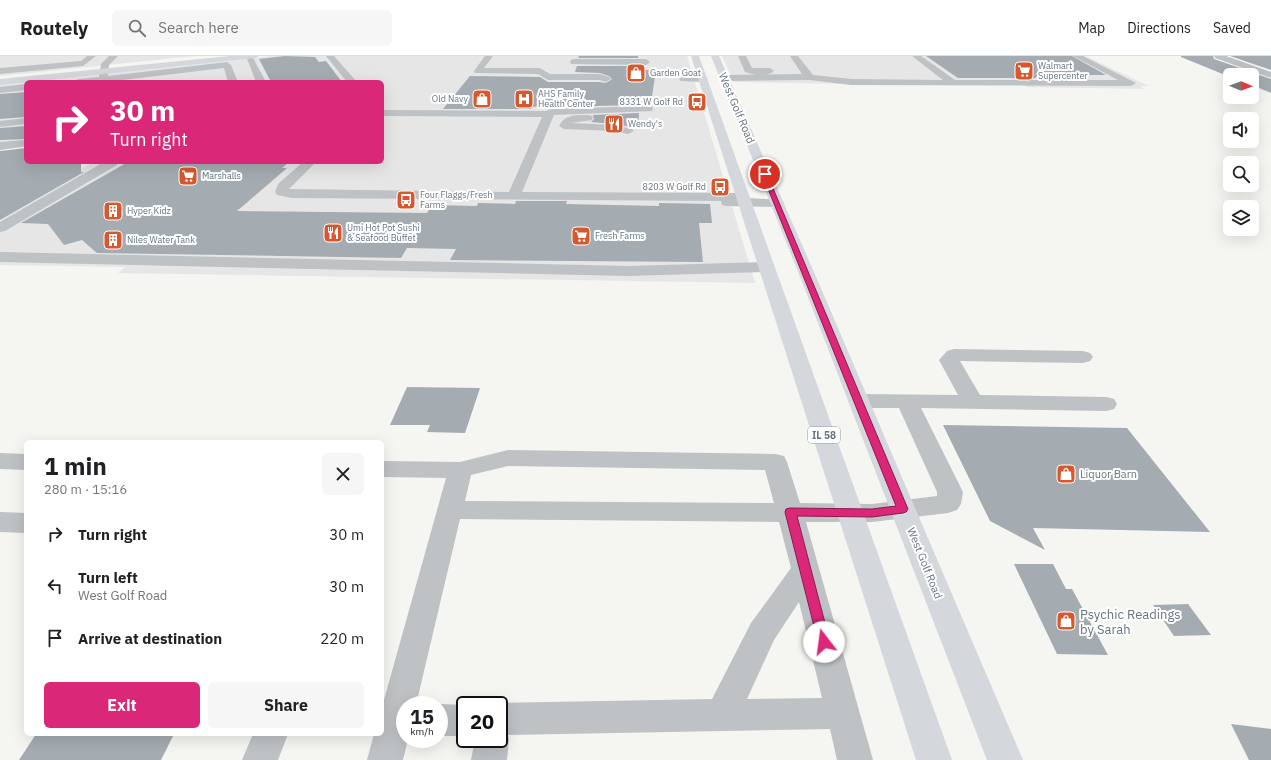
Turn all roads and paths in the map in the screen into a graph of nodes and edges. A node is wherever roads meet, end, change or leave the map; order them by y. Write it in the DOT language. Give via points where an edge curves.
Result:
graph roads {
  1 [pos="92,56"];
  2 [pos="114,56"];
  3 [pos="211,56"];
  4 [pos="252,56"];
  5 [pos="330,56"];
  6 [pos="489,56"];
  7 [pos="567,56"];
  8 [pos="695,56"];
  9 [pos="715,56"];
  10 [pos="742,56"];
  11 [pos="794,56"];
  12 [pos="916,56"];
  13 [pos="1076,56"];
  14 [pos="1218,56"];
  15 [pos="58,57"];
  16 [pos="646,62"];
  17 [pos="0,65"];
  18 [pos="52,66"];
  19 [pos="121,68"];
  20 [pos="104,73"];
  21 [pos="807,74"];
  22 [pos="1271,76"];
  23 [pos="0,77"];
  24 [pos="134,79"];
  25 [pos="606,79"];
  26 [pos="704,79"];
  27 [pos="84,80"];
  28 [pos="233,80"];
  29 [pos="260,80"];
  30 [pos="350,80"];
  31 [pos="0,82"];
  32 [pos="953,83"];
  33 [pos="24,87"];
  34 [pos="0,90"];
  35 [pos="384,113"];
  36 [pos="549,114"];
  37 [pos="24,121"];
  38 [pos="0,124"];
  39 [pos="628,131"];
  40 [pos="24,143"];
  41 [pos="0,146"];
  42 [pos="111,164"];
  43 [pos="308,164"];
  44 [pos="514,196"];
  45 [pos="743,200"];
  46 [pos="777,203"];
  47 [pos="0,228"];
  48 [pos="0,257"];
  49 [pos="766,266"];
  50 [pos="1083,356"];
  51 [pos="859,401"];
  52 [pos="907,401"];
  53 [pos="972,402"];
  54 [pos="1106,404"];
  55 [pos="0,461"];
  56 [pos="24,462"];
  57 [pos="384,469"];
  58 [pos="460,470"];
  59 [pos="903,509"];
  60 [pos="450,510"];
  61 [pos="790,512"];
  62 [pos="851,513"];
  63 [pos="0,522"];
  64 [pos="24,523"];
  65 [pos="805,570"];
  66 [pos="406,696"];
  67 [pos="842,713"];
  68 [pos="722,715"];
  69 [pos="508,719"];
  70 [pos="396,731"];
  71 [pos="270,736"];
  72 [pos="491,748"];
  73 [pos="260,760"];
  74 [pos="385,760"];
  75 [pos="489,760"];
  76 [pos="855,760"];
  77 [pos="934,760"];
  78 [pos="1005,760"];
  1 -- 18 [label="street" via="83,63"];
  2 -- 20 [label="street" via="105,64"];
  3 -- 19 [label="main road"];
  4 -- 19 [label="main road"];
  4 -- 29 [label="street"];
  5 -- 30 [label="street"];
  6 -- 25 [label="street" via="478,71 541,68 548,77"];
  7 -- 16 [label="street" via="565,62"];
  8 -- 26 [label="main road, West Golf Road / IL 58"];
  9 -- 26 [label="main road, West Golf Road / IL 58"];
  10 -- 21 [label="street" via="748,70 753,72"];
  11 -- 21 [label="street"];
  12 -- 32 [label="street"];
  13 -- 32 [label="street" via="1131,83"];
  14 -- 22 [label="street"];
  15 -- 18 [label="street"];
  17 -- 18 [label="street"];
  19 -- 20 [label="street"];
  19 -- 20 [label="main road"];
  19 -- 24 [label="street"];
  20 -- 23 [label="main road"];
  20 -- 27 [label="street"];
  20 -- 31 [label="main road"];
  21 -- 26 [label="street"];
  21 -- 32 [label="street" via="851,82"];
  24 -- 28 [label="street" via="143,74 227,65"];
  26 -- 45 [label="main road, West Golf Road / IL 58"];
  26 -- 46 [label="main road, West Golf Road / IL 58"];
  33 -- 34 [label="street"];
  35 -- 36 [label="street"];
  36 -- 39 [label="street" via="648,113 571,119 564,126"];
  36 -- 44 [label="street"];
  37 -- 38 [label="street"];
  40 -- 41 [label="street"];
  42 -- 47 [label="street"];
  43 -- 44 [label="street" via="283,187 282,192"];
  44 -- 45 [label="street" via="596,197 639,201"];
  45 -- 46 [label="street"];
  45 -- 49 [label="main road, West Golf Road / IL 58"];
  46 -- 51 [label="main road, West Golf Road / IL 58"];
  48 -- 49 [label="street" via="628,271"];
  49 -- 62 [label="main road, West Golf Road / IL 58"];
  50 -- 53 [label="street" via="954,355 949,360"];
  51 -- 52 [label="street"];
  51 -- 59 [label="main road, West Golf Road / IL 58"];
  52 -- 53 [label="street"];
  52 -- 59 [label="street" via="950,492 948,504"];
  53 -- 54 [label="street"];
  55 -- 56 [label="street"];
  57 -- 58 [label="street"];
  58 -- 60 [label="street"];
  58 -- 61 [label="street" via="508,458 775,462"];
  59 -- 62 [label="street"];
  59 -- 78 [label="main road, West Golf Road / IL 58"];
  60 -- 61 [label="street"];
  60 -- 66 [label="street"];
  61 -- 62 [label="street"];
  61 -- 65 [label="street"];
  62 -- 77 [label="main road, West Golf Road / IL 58"];
  63 -- 64 [label="street"];
  65 -- 67 [label="street"];
  65 -- 68 [label="street" via="762,632"];
  67 -- 68 [label="street"];
  67 -- 76 [label="street"];
  68 -- 69 [label="street"];
  70 -- 74 [label="street"];
  71 -- 73 [label="street"];
  72 -- 75 [label="street"];
}
